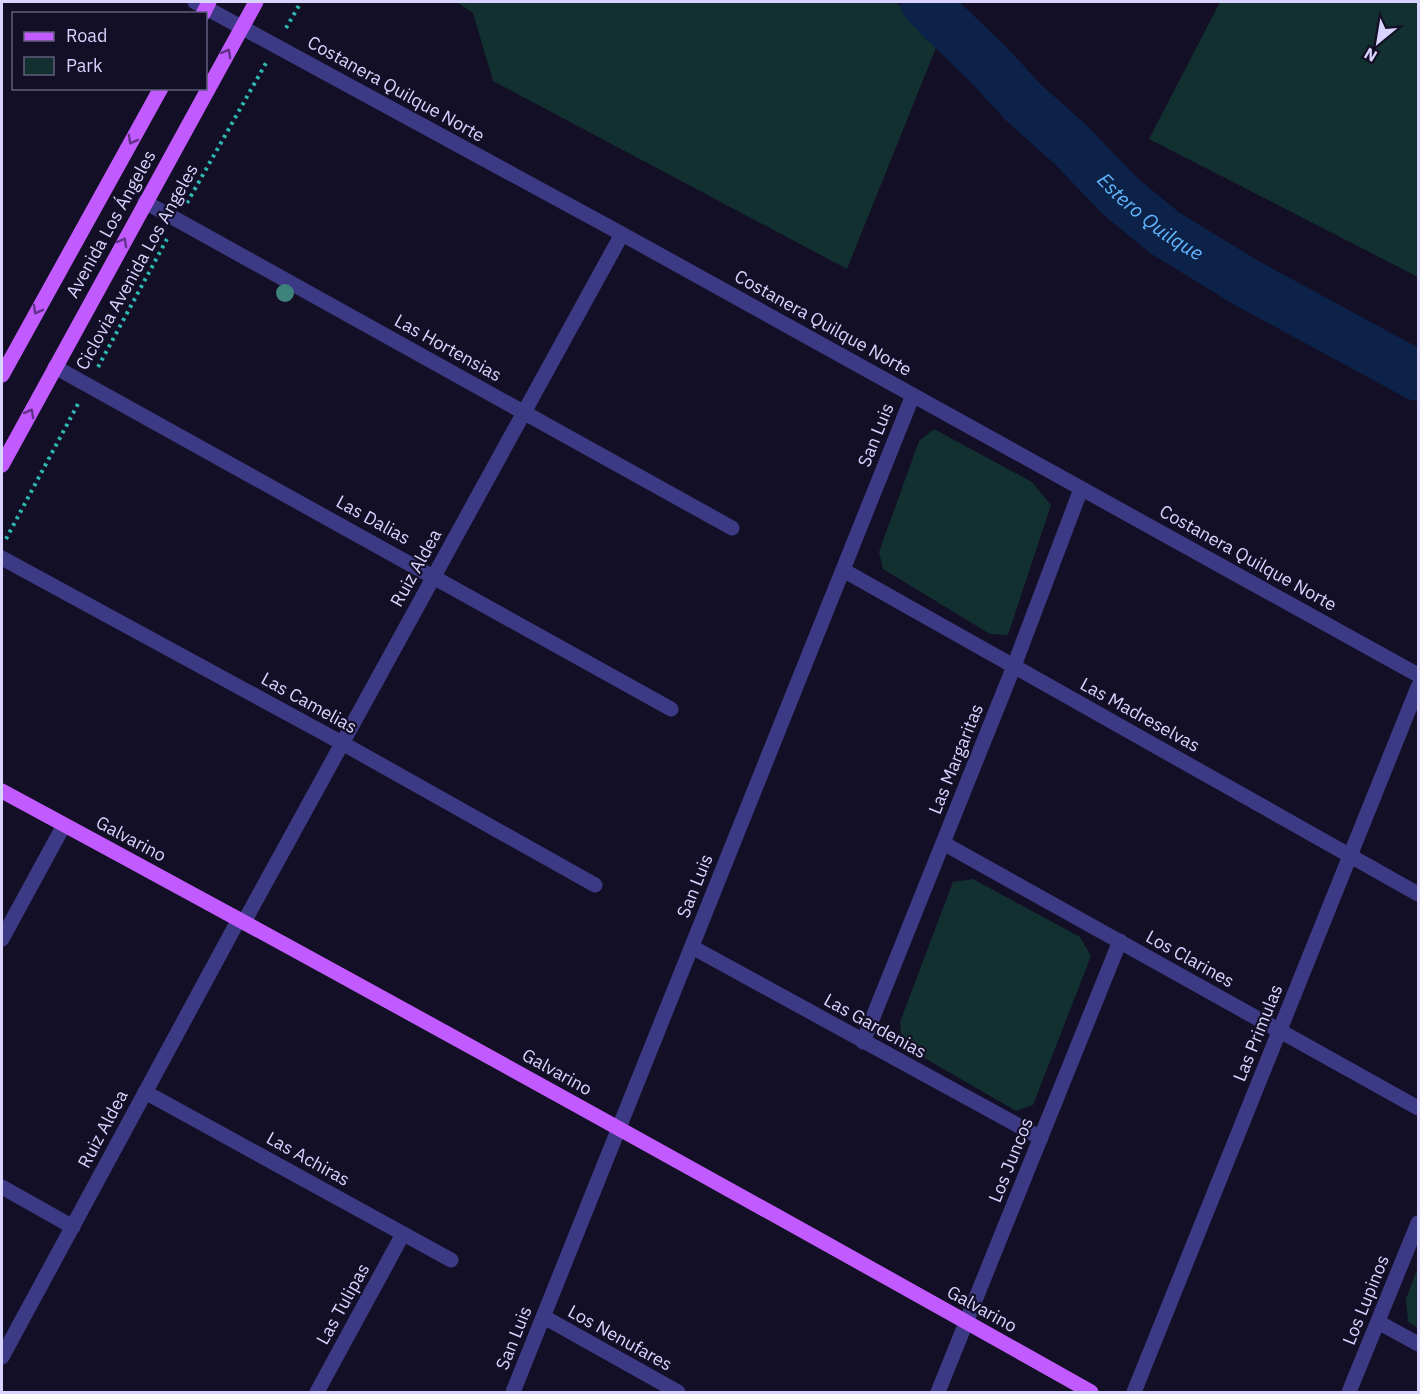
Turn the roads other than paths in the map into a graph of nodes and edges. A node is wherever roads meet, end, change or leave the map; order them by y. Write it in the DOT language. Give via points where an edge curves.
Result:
graph roads {
  1 [pos="256,2"];
  2 [pos="203,6"];
  3 [pos="242,27"];
  4 [pos="160,90"];
  5 [pos="146,202"];
  6 [pos="622,234"];
  7 [pos="55,367"];
  8 [pos="2,375"];
  9 [pos="913,395"];
  10 [pos="524,412"];
  11 [pos="4,456"];
  12 [pos="1081,489"];
  13 [pos="732,528"];
  14 [pos="2,558"];
  15 [pos="843,570"];
  16 [pos="434,576"];
  17 [pos="1014,666"];
  18 [pos="1419,675"];
  19 [pos="1419,687"];
  20 [pos="671,709"];
  21 [pos="342,743"];
  22 [pos="2,791"];
  23 [pos="64,825"];
  24 [pos="943,843"];
  25 [pos="1350,856"];
  26 [pos="596,885"];
  27 [pos="1419,894"];
  28 [pos="242,920"];
  29 [pos="2,939"];
  30 [pos="1120,941"];
  31 [pos="692,946"];
  32 [pos="1280,1031"];
  33 [pos="863,1042"];
  34 [pos="146,1092"];
  35 [pos="1419,1108"];
  36 [pos="619,1128"];
  37 [pos="1041,1138"];
  38 [pos="2,1187"];
  39 [pos="1419,1223"];
  40 [pos="72,1227"];
  41 [pos="403,1234"];
  42 [pos="451,1260"];
  43 [pos="544,1317"];
  44 [pos="966,1322"];
  45 [pos="1378,1322"];
  46 [pos="1419,1344"];
  47 [pos="2,1357"];
  48 [pos="316,1392"];
  49 [pos="513,1392"];
  50 [pos="678,1392"];
  51 [pos="938,1392"];
  52 [pos="1091,1392"];
  53 [pos="1134,1392"];
  54 [pos="1349,1392"];
  1 -- 3 [label="main road, Avenida Los Ángeles"];
  2 -- 3 [label="street, Costanera Quilque Norte"];
  5 -- 3 [label="main road, Avenida Los Ángeles, one-way"];
  3 -- 6 [label="street, Costanera Quilque Norte"];
  4 -- 8 [label="main road, Avenida Los Ángeles, one-way"];
  7 -- 5 [label="main road, Avenida Los Ángeles, one-way"];
  5 -- 10 [label="street, Las Hortensias"];
  6 -- 9 [label="street, Costanera Quilque Norte"];
  6 -- 10 [label="street, Ruiz Aldea"];
  11 -- 7 [label="main road, Avenida Los Ángeles, one-way"];
  7 -- 16 [label="street, Las Dalias"];
  9 -- 12 [label="street, Costanera Quilque Norte"];
  9 -- 15 [label="street, San Luis"];
  10 -- 13 [label="street, Las Hortensias"];
  10 -- 16 [label="street, Ruiz Aldea"];
  12 -- 17 [label="street, Las Margaritas"];
  12 -- 18 [label="street, Costanera Quilque Norte"];
  14 -- 21 [label="street, Las Camelias"];
  15 -- 17 [label="street, Las Madreselvas"];
  15 -- 31 [label="street, San Luis"];
  16 -- 20 [label="street, Las Dalias"];
  16 -- 21 [label="street, Ruiz Aldea"];
  17 -- 24 [label="street, Las Margaritas"];
  17 -- 25 [label="street, Las Madreselvas"];
  19 -- 25 [label="street, Las Primulas"];
  21 -- 26 [label="street, Las Camelias"];
  21 -- 28 [label="street, Ruiz Aldea"];
  22 -- 23 [label="main road, Galvarino"];
  23 -- 28 [label="main road, Galvarino"];
  23 -- 29 [label="street"];
  24 -- 30 [label="street, Los Clarines"];
  24 -- 33 [label="street, Las Margaritas"];
  25 -- 27 [label="street, Las Madreselvas"];
  25 -- 32 [label="street, Las Primulas"];
  28 -- 34 [label="street, Ruiz Aldea"];
  28 -- 36 [label="main road, Galvarino"];
  30 -- 32 [label="street, Los Clarines"];
  30 -- 37 [label="street, Los Juncos"];
  31 -- 33 [label="street, Las Gardenias"];
  31 -- 36 [label="street, San Luis"];
  32 -- 35 [label="street, Los Clarines"];
  32 -- 53 [label="street, Las Primulas"];
  33 -- 37 [label="street, Las Gardenias"];
  34 -- 40 [label="street, Ruiz Aldea"];
  34 -- 41 [label="street, Las Achiras"];
  36 -- 43 [label="street, San Luis"];
  36 -- 44 [label="main road, Galvarino"];
  37 -- 44 [label="street, Los Juncos"];
  38 -- 40 [label="street"];
  39 -- 45 [label="street, Los Lupinos"];
  40 -- 47 [label="street, Ruiz Aldea"];
  41 -- 42 [label="street, Las Achiras"];
  41 -- 48 [label="street, Las Tulipas"];
  43 -- 49 [label="street, San Luis"];
  43 -- 50 [label="street, Los Nenufares"];
  44 -- 51 [label="street, Los Juncos"];
  44 -- 52 [label="main road, Galvarino"];
  45 -- 46 [label="street"];
  45 -- 54 [label="street, Los Lupinos"];
}
